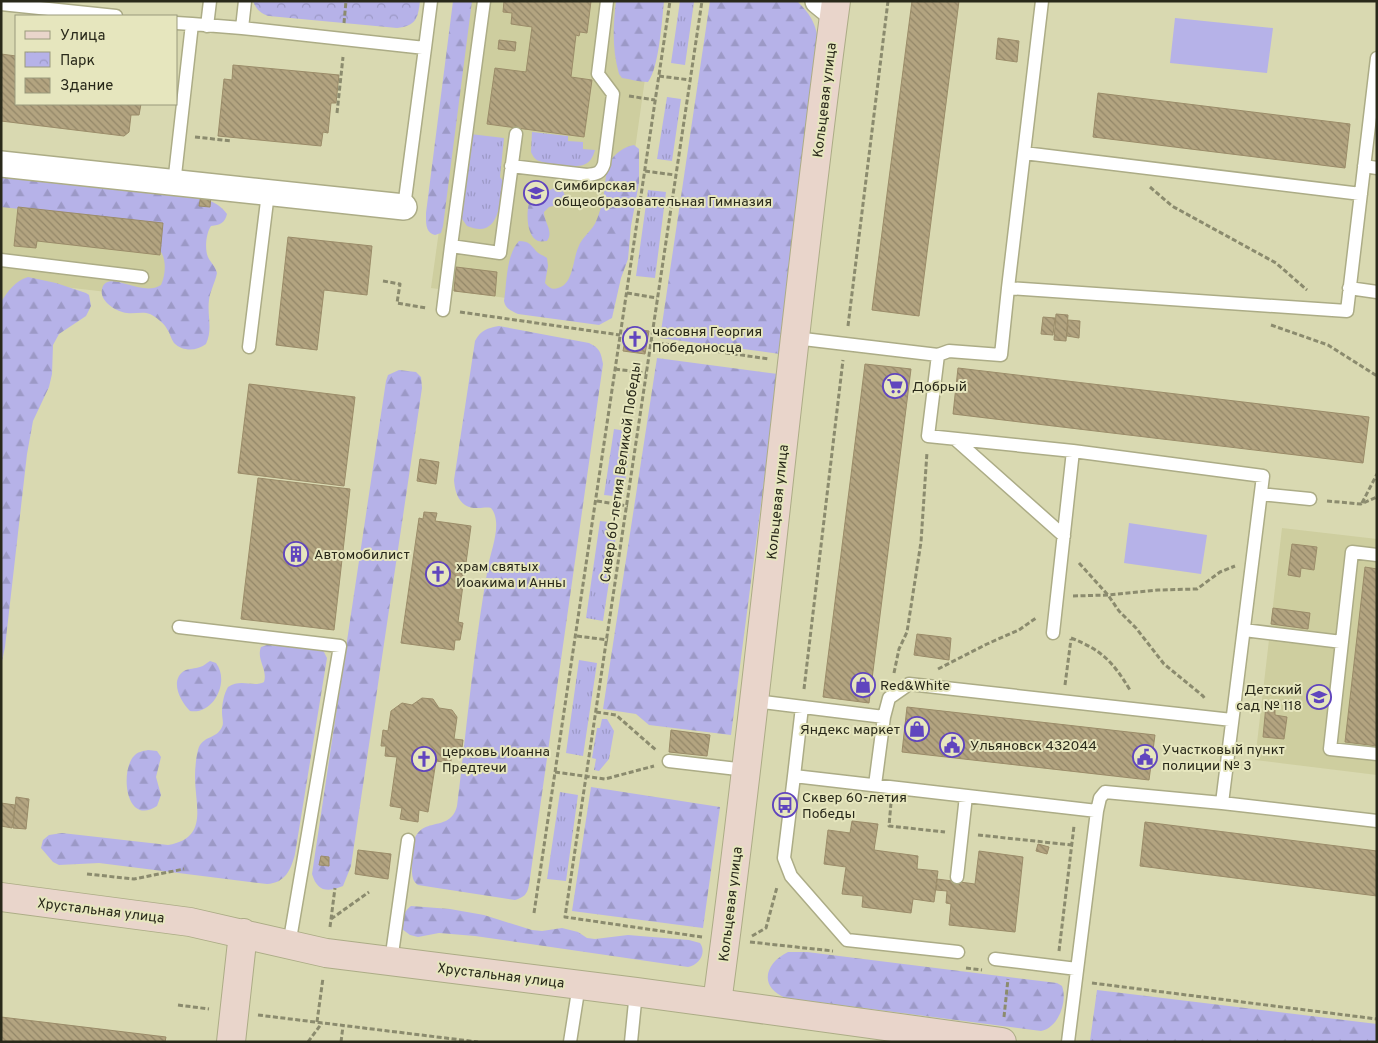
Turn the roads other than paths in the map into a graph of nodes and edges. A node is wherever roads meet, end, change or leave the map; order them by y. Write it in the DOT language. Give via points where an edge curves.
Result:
graph roads {
  1 [pos="210,1"];
  2 [pos="245,1"];
  3 [pos="431,1"];
  4 [pos="484,1"];
  5 [pos="607,1"];
  6 [pos="1042,1"];
  7 [pos="1,4"];
  8 [pos="829,6"];
  9 [pos="81,7"];
  10 [pos="112,15"];
  11 [pos="178,23"];
  12 [pos="192,24"];
  13 [pos="207,26"];
  14 [pos="242,28"];
  15 [pos="425,48"];
  16 [pos="1377,58"];
  17 [pos="1373,122"];
  18 [pos="516,134"];
  19 [pos="1024,153"];
  20 [pos="1,164"];
  21 [pos="511,166"];
  22 [pos="1370,167"];
  23 [pos="174,184"];
  24 [pos="268,193"];
  25 [pos="1361,194"];
  26 [pos="404,207"];
  27 [pos="451,246"];
  28 [pos="1,260"];
  29 [pos="142,277"];
  30 [pos="1008,288"];
  31 [pos="1350,288"];
  32 [pos="1377,292"];
  33 [pos="443,310"];
  34 [pos="250,347"];
  35 [pos="794,350"];
  36 [pos="938,355"];
  37 [pos="955,439"];
  38 [pos="1073,451"];
  39 [pos="1261,494"];
  40 [pos="1310,499"];
  41 [pos="1064,536"];
  42 [pos="1377,555"];
  43 [pos="179,627"];
  44 [pos="1244,630"];
  45 [pos="1053,632"];
  46 [pos="1342,642"];
  47 [pos="754,701"];
  48 [pos="802,707"];
  49 [pos="884,717"];
  50 [pos="1232,720"];
  51 [pos="1377,754"];
  52 [pos="669,761"];
  53 [pos="746,770"];
  54 [pos="794,776"];
  55 [pos="875,785"];
  56 [pos="966,796"];
  57 [pos="1222,803"];
  58 [pos="1097,811"];
  59 [pos="1377,821"];
  60 [pos="408,840"];
  61 [pos="957,877"];
  62 [pos="1,897"];
  63 [pos="243,933"];
  64 [pos="289,945"];
  65 [pos="958,952"];
  66 [pos="996,959"];
  67 [pos="392,962"];
  68 [pos="1077,969"];
  69 [pos="580,985"];
  70 [pos="636,992"];
  71 [pos="717,1003"];
  72 [pos="1003,1030"];
  73 [pos="965,1039"];
  74 [pos="231,1042"];
  75 [pos="570,1042"];
  76 [pos="631,1042"];
  77 [pos="1068,1042"];
  1 -- 13 [label="lane"];
  2 -- 14 [label="lane"];
  3 -- 15 [label="lane"];
  4 -- 27 [label="lane"];
  5 -- 21 [label="lane" via="598,74 613,94 601,171 587,175"];
  6 -- 19 [label="lane"];
  7 -- 9 [label="lane"];
  8 -- 35 [label="street, Кольцевая улица"];
  9 -- 10 [label="lane"];
  11 -- 12 [label="lane"];
  12 -- 13 [label="lane"];
  12 -- 23 [label="lane"];
  13 -- 14 [label="lane"];
  14 -- 15 [label="lane"];
  15 -- 26 [label="lane"];
  16 -- 17 [label="lane"];
  17 -- 22 [label="lane"];
  18 -- 21 [label="lane"];
  19 -- 25 [label="lane"];
  19 -- 30 [label="lane"];
  20 -- 23 [label="street"];
  21 -- 27 [label="lane" via="500,253"];
  22 -- 25 [label="lane"];
  23 -- 24 [label="street"];
  24 -- 26 [label="street"];
  24 -- 34 [label="lane"];
  25 -- 31 [label="lane"];
  27 -- 33 [label="lane"];
  28 -- 29 [label="lane"];
  30 -- 31 [label="lane" via="1347,311"];
  30 -- 36 [label="lane" via="1001,356 948,351"];
  31 -- 32 [label="lane"];
  35 -- 36 [label="lane"];
  35 -- 47 [label="street, Кольцевая улица"];
  36 -- 37 [label="lane" via="928,436"];
  37 -- 38 [label="lane"];
  37 -- 41 [label="lane"];
  38 -- 39 [label="lane" via="1263,476"];
  38 -- 41 [label="lane"];
  39 -- 40 [label="lane"];
  39 -- 44 [label="lane"];
  41 -- 45 [label="lane"];
  42 -- 46 [label="lane" via="1352,552"];
  43 -- 64 [label="lane" via="340,646"];
  44 -- 46 [label="lane"];
  44 -- 50 [label="lane"];
  46 -- 51 [label="lane" via="1330,748"];
  47 -- 48 [label="lane"];
  47 -- 53 [label="street, Кольцевая улица"];
  48 -- 49 [label="lane"];
  48 -- 54 [label="lane"];
  49 -- 50 [label="lane" via="889,698 908,684"];
  49 -- 55 [label="lane"];
  50 -- 57 [label="lane"];
  52 -- 53 [label="lane"];
  53 -- 71 [label="street, Кольцевая улица"];
  54 -- 55 [label="lane"];
  54 -- 65 [label="lane" via="784,858 791,876 847,940"];
  55 -- 56 [label="lane"];
  56 -- 58 [label="lane"];
  56 -- 61 [label="lane"];
  57 -- 58 [label="lane" via="1105,792"];
  57 -- 59 [label="lane"];
  58 -- 68 [label="lane"];
  60 -- 67 [label="lane"];
  62 -- 63 [label="street, Хрустальная улица" via="190,922"];
  63 -- 64 [label="street, Хрустальная улица"];
  63 -- 74 [label="street"];
  64 -- 67 [label="street, Хрустальная улица"];
  66 -- 68 [label="lane"];
  67 -- 69 [label="street, Хрустальная улица"];
  68 -- 77 [label="lane"];
  69 -- 70 [label="street, Хрустальная улица"];
  69 -- 75 [label="lane"];
  70 -- 71 [label="street, Хрустальная улица"];
  70 -- 76 [label="lane"];
  71 -- 73 [label="street, Хрустальная улица"];
  72 -- 73 [label="street, Хрустальная улица"];
}
